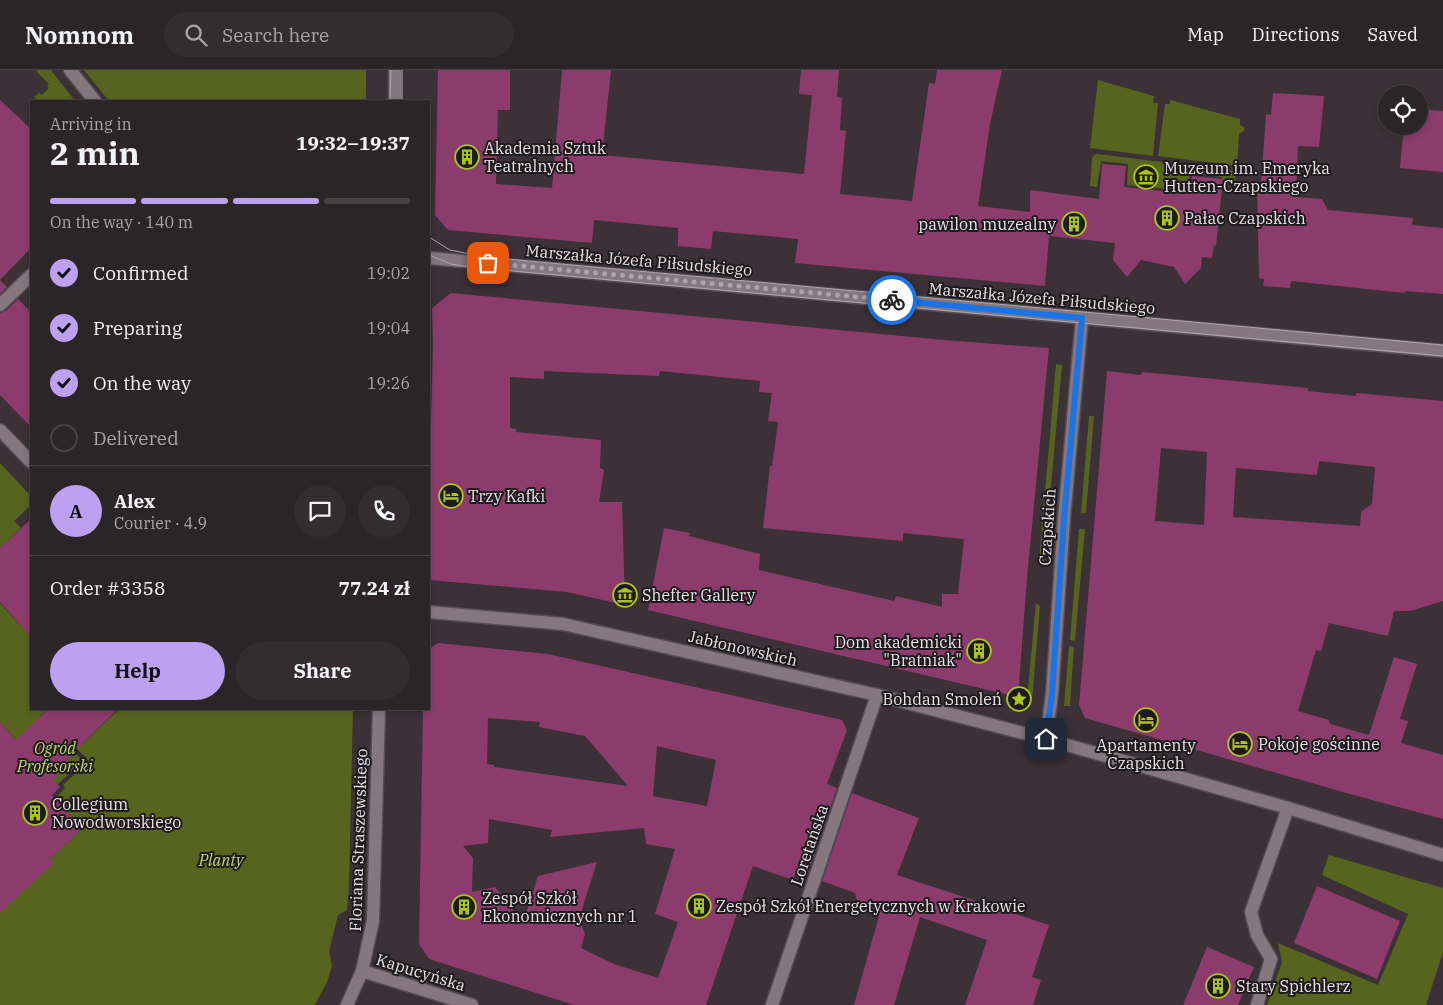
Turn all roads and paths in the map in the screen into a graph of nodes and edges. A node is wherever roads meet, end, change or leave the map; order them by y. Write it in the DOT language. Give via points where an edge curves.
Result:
graph roads {
  1 [pos="70,70"];
  2 [pos="395,70"];
  3 [pos="94,100"];
  4 [pos="395,100"];
  5 [pos="430,258"];
  6 [pos="30,276"];
  7 [pos="0,305"];
  8 [pos="1082,318"];
  9 [pos="1443,351"];
  10 [pos="0,430"];
  11 [pos="30,461"];
  12 [pos="430,612"];
  13 [pos="877,696"];
  14 [pos="379,710"];
  15 [pos="1046,739"];
  16 [pos="1288,808"];
  17 [pos="1443,855"];
  18 [pos="362,971"];
  19 [pos="347,1005"];
  20 [pos="472,1005"];
  21 [pos="772,1005"];
  22 [pos="1257,1005"];
  1 -- 3 [label="street"];
  2 -- 4 [label="street"];
  5 -- 8 [label="street, Marszałka Józefa Piłsudskiego"];
  6 -- 7 [label="street"];
  8 -- 9 [label="street, Marszałka Józefa Piłsudskiego"];
  8 -- 15 [label="street, Czapskich"];
  10 -- 11 [label="street"];
  12 -- 13 [label="street, Jabłonowskich" via="563,624"];
  13 -- 15 [label="street, Jabłonowskich"];
  13 -- 21 [label="street, Loretańska"];
  14 -- 18 [label="street, Floriana Straszewskiego" via="374,913"];
  15 -- 16 [label="street, Jabłonowskich"];
  16 -- 17 [label="street, Jabłonowskich"];
  16 -- 22 [label="street" via="1251,912 1257,935 1270,959"];
  18 -- 19 [label="street, Floriana Straszewskiego"];
  18 -- 20 [label="street, Kapucyńska"];
}
